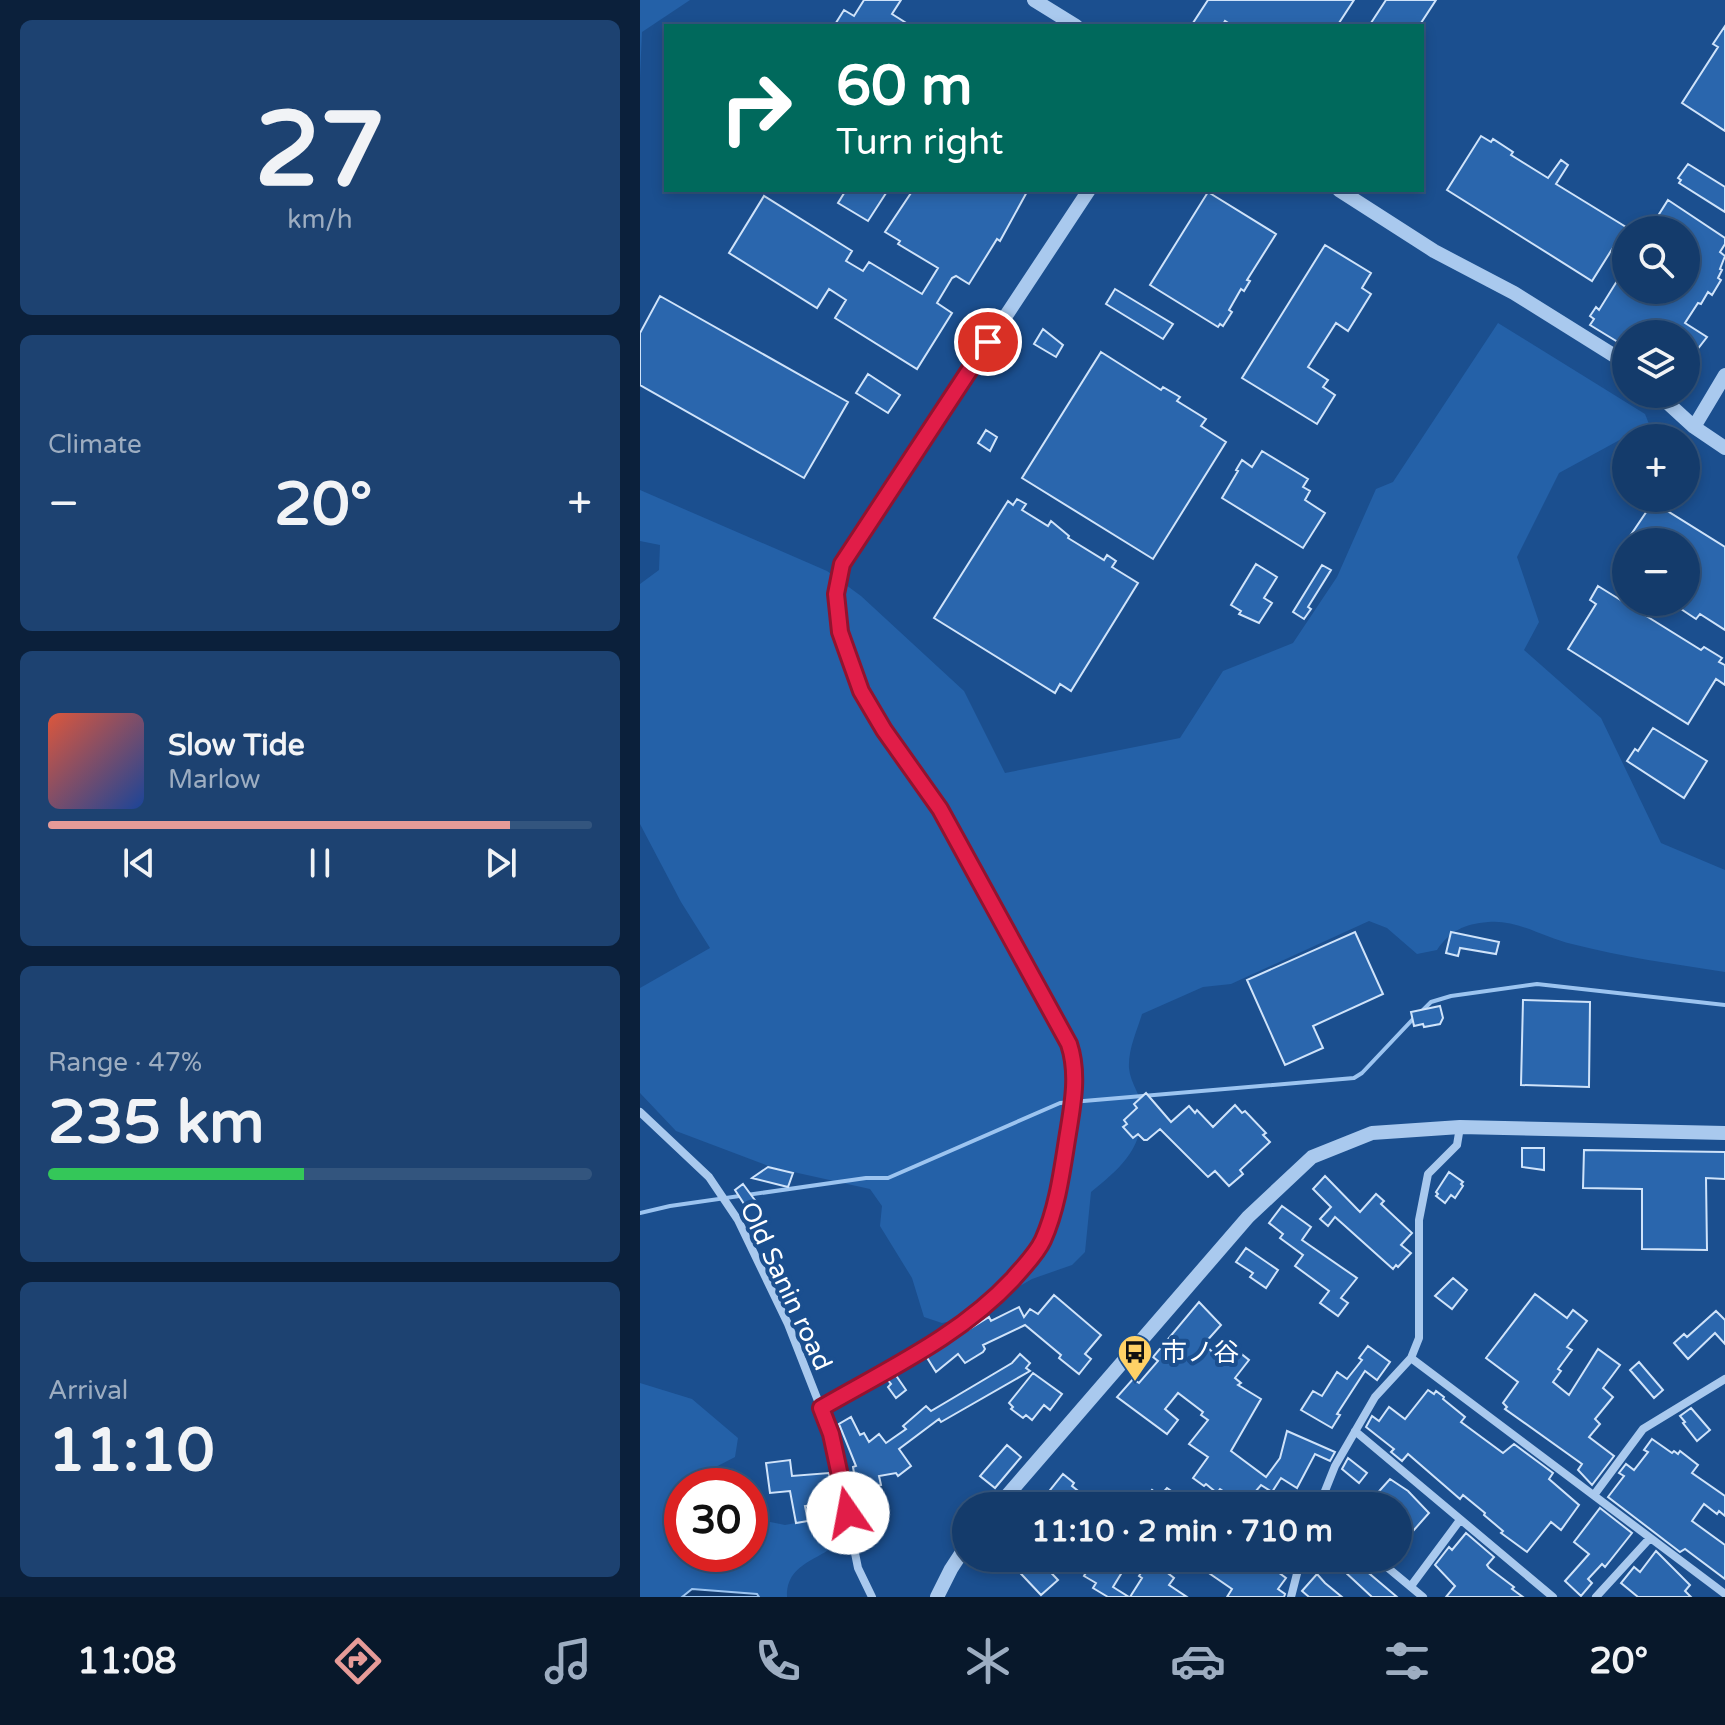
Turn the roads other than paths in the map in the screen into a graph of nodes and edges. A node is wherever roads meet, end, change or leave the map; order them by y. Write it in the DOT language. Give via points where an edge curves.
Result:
graph roads {
  1 [pos="1034,0"];
  2 [pos="1073,24"];
  3 [pos="1088,192"];
  4 [pos="1342,192"];
  5 [pos="1612,354"];
  6 [pos="1725,375"];
  7 [pos="1673,408"];
  8 [pos="1691,424"];
  9 [pos="1696,424"];
  10 [pos="1700,431"];
  11 [pos="1725,448"];
  12 [pos="842,564"];
  13 [pos="640,1112"];
  14 [pos="1460,1127"];
  15 [pos="1725,1133"];
  16 [pos="1411,1358"];
  17 [pos="1725,1379"];
  18 [pos="821,1408"];
  19 [pos="1355,1431"];
  20 [pos="1010,1492"];
  21 [pos="1325,1492"];
  22 [pos="1594,1495"];
  23 [pos="1460,1520"];
  24 [pos="1650,1538"];
  25 [pos="952,1567"];
  26 [pos="1298,1572"];
  27 [pos="1394,1572"];
  28 [pos="1411,1586"];
  29 [pos="1724,1595"];
  30 [pos="872,1597"];
  31 [pos="937,1597"];
  32 [pos="1292,1597"];
  33 [pos="1423,1597"];
  34 [pos="1553,1597"];
  35 [pos="1596,1597"];
  1 -- 2 [label="street"];
  3 -- 12 [label="street"];
  4 -- 5 [label="street"];
  6 -- 9 [label="street"];
  7 -- 8 [label="street"];
  10 -- 11 [label="street"];
  12 -- 18 [label="street" via="836,594 840,632 861,691 966,855 1069,1044 1075,1076 1056,1202 1042,1242 1025,1265 958,1329"];
  13 -- 18 [label="street, Old Sanin road" via="709,1177 738,1220"];
  14 -- 15 [label="street"];
  14 -- 16 [label="street" via="1457,1145 1428,1174 1419,1220 1419,1338"];
  14 -- 20 [label="street" via="1372,1133 1312,1157 1248,1217"];
  16 -- 19 [label="street" via="1375,1397"];
  16 -- 22 [label="street"];
  17 -- 22 [label="street" via="1643,1429"];
  18 -- 30 [label="street, Old Sanin road" via="834,1446 858,1568"];
  19 -- 21 [label="street"];
  19 -- 23 [label="street"];
  22 -- 24 [label="street"];
  23 -- 28 [label="street"];
  23 -- 34 [label="street"];
  24 -- 29 [label="street"];
  24 -- 35 [label="street"];
  25 -- 31 [label="street"];
  26 -- 32 [label="street"];
  27 -- 28 [label="street"];
  28 -- 33 [label="street"];
}
